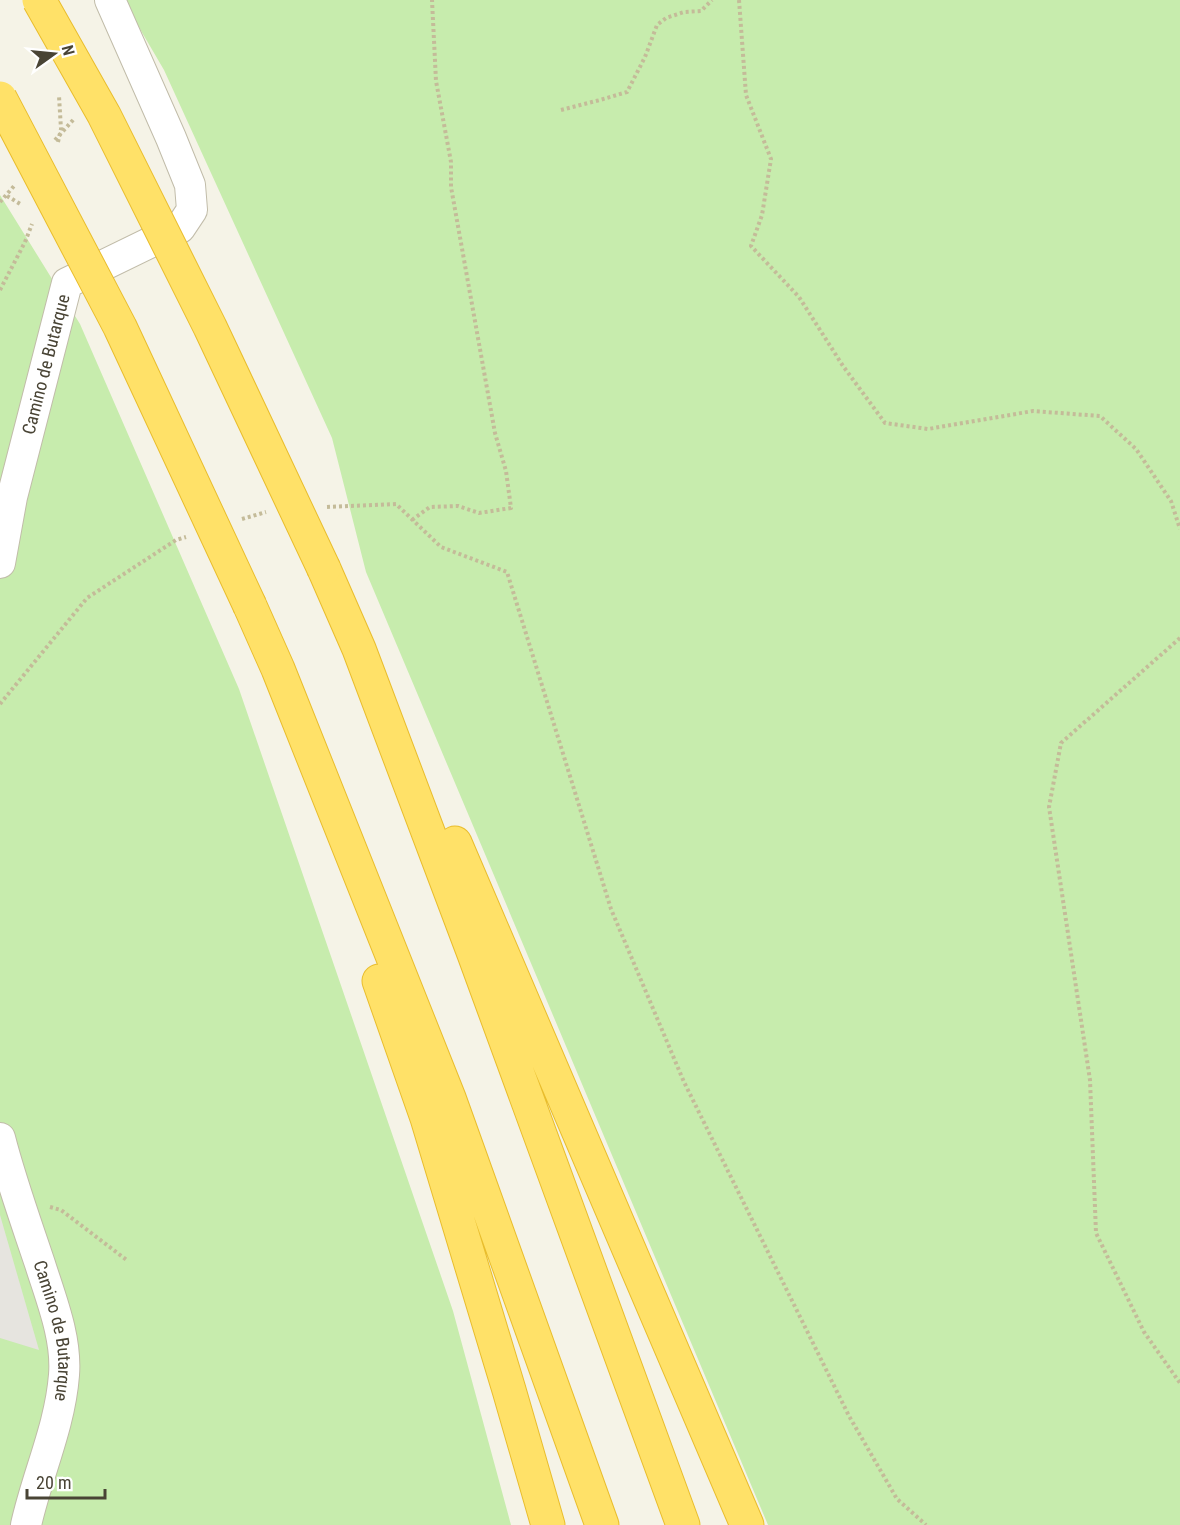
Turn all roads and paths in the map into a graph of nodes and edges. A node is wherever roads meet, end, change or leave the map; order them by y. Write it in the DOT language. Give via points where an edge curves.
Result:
graph roads {
  1 [pos="39,0"];
  2 [pos="110,0"];
  3 [pos="432,0"];
  4 [pos="712,0"];
  5 [pos="739,1"];
  6 [pos="58,85"];
  7 [pos="0,98"];
  8 [pos="561,110"];
  9 [pos="56,148"];
  10 [pos="33,220"];
  11 [pos="0,290"];
  12 [pos="412,520"];
  13 [pos="1180,529"];
  14 [pos="0,563"];
  15 [pos="507,572"];
  16 [pos="1180,638"];
  17 [pos="359,649"];
  18 [pos="278,669"];
  19 [pos="0,1138"];
  20 [pos="19,1201"];
  21 [pos="128,1261"];
  22 [pos="1180,1383"];
  23 [pos="26,1525"];
  24 [pos="548,1525"];
  25 [pos="602,1525"];
  26 [pos="682,1525"];
  27 [pos="747,1525"];
  28 [pos="926,1525"];
  1 -- 17 [label="highway, bridge" via="110,126 210,327"];
  2 -- 14 [label="street, Camino de Butarque" via="190,185 192,210 180,228 67,284 12,496"];
  3 -- 12 [label="path" via="436,81 451,162 451,188 510,508 479,513 458,506 430,507"];
  4 -- 8 [label="path" via="701,11 684,12 657,25 627,92"];
  5 -- 13 [label="path" via="746,95 771,159 762,215 751,246 799,297 885,423 928,429 1033,411 1100,416 1136,449 1171,501"];
  6 -- 9 [label="path, bridge" via="61,129"];
  7 -- 18 [label="highway, bridge" via="120,327"];
  10 -- 11 [label="path, bridge"];
  15 -- 28 [label="path" via="611,909 684,1082 849,1416 897,1499"];
  16 -- 22 [label="path" via="1061,743 1049,807 1090,1080 1096,1233 1144,1332"];
  17 -- 26 [label="highway"];
  17 -- 27 [label="highway" via="424,774"];
  18 -- 24 [label="highway" via="292,748 346,885 427,1118"];
  18 -- 25 [label="highway" via="449,1098"];
  19 -- 20 [label="street, Camino de Butarque"];
  20 -- 21 [label="path" via="61,1210"];
  20 -- 23 [label="street, Camino de Butarque" via="55,1311 64,1372 62,1400"];
}
